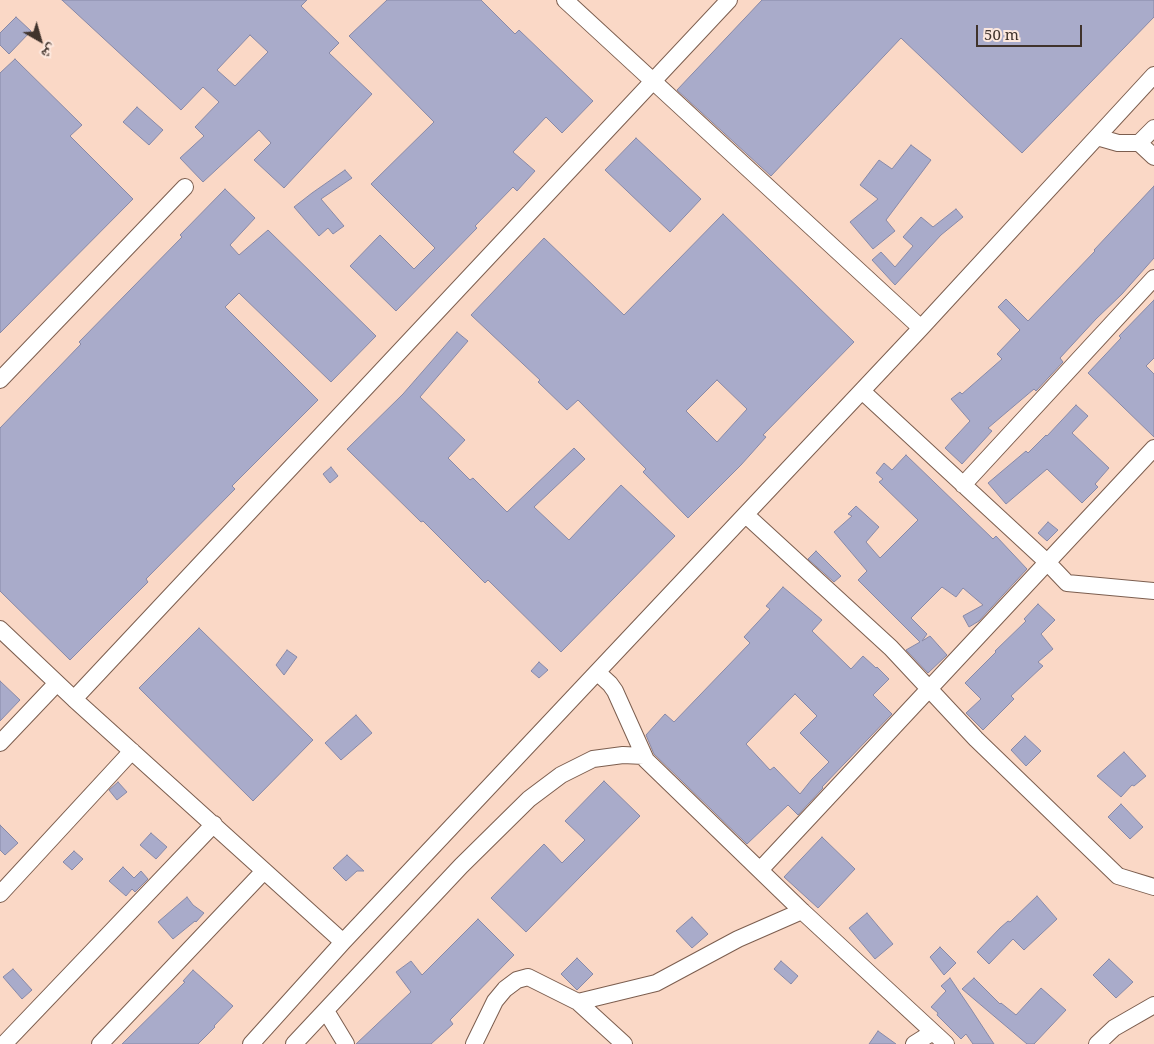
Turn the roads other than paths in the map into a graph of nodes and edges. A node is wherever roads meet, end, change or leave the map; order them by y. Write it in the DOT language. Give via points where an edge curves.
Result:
graph roads {
  1 [pos="565,0"];
  2 [pos="729,0"];
  3 [pos="1154,75"];
  4 [pos="654,83"];
  5 [pos="1154,128"];
  6 [pos="1097,137"];
  7 [pos="1139,143"];
  8 [pos="1154,157"];
  9 [pos="185,187"];
  10 [pos="1154,278"];
  11 [pos="921,328"];
  12 [pos="0,380"];
  13 [pos="862,391"];
  14 [pos="1154,448"];
  15 [pos="963,485"];
  16 [pos="746,515"];
  17 [pos="1047,562"];
  18 [pos="1154,591"];
  19 [pos="0,629"];
  20 [pos="598,673"];
  21 [pos="57,683"];
  22 [pos="929,689"];
  23 [pos="74,699"];
  24 [pos="0,743"];
  25 [pos="132,751"];
  26 [pos="644,756"];
  27 [pos="214,824"];
  28 [pos="264,870"];
  29 [pos="760,870"];
  30 [pos="1154,887"];
  31 [pos="0,894"];
  32 [pos="802,910"];
  33 [pos="342,942"];
  34 [pos="578,1002"];
  35 [pos="1154,1006"];
  36 [pos="326,1011"];
  37 [pos="933,1032"];
  38 [pos="4,1044"];
  39 [pos="100,1044"];
  40 [pos="251,1044"];
  41 [pos="294,1044"];
  42 [pos="346,1044"];
  43 [pos="474,1044"];
  44 [pos="624,1044"];
  45 [pos="914,1044"];
  46 [pos="946,1044"];
  47 [pos="1096,1044"];
  1 -- 4 [label="street"];
  2 -- 4 [label="street"];
  3 -- 6 [label="street"];
  4 -- 11 [label="street"];
  4 -- 23 [label="street"];
  5 -- 7 [label="street"];
  6 -- 7 [label="street" via="1118,143"];
  6 -- 11 [label="street"];
  7 -- 8 [label="street"];
  9 -- 12 [label="street"];
  10 -- 15 [label="street"];
  11 -- 13 [label="street"];
  13 -- 15 [label="street"];
  13 -- 16 [label="street"];
  14 -- 17 [label="street"];
  15 -- 17 [label="street"];
  16 -- 20 [label="street"];
  16 -- 22 [label="street" via="891,648"];
  17 -- 18 [label="street" via="1067,583"];
  17 -- 22 [label="street"];
  19 -- 21 [label="street"];
  20 -- 26 [label="street" via="615,691"];
  20 -- 33 [label="street"];
  21 -- 23 [label="street"];
  21 -- 24 [label="street"];
  22 -- 29 [label="street"];
  22 -- 30 [label="street" via="1118,876"];
  23 -- 25 [label="street"];
  25 -- 27 [label="street"];
  25 -- 31 [label="street"];
  26 -- 29 [label="street"];
  26 -- 36 [label="street" via="593,759 561,775 529,799 461,866"];
  27 -- 28 [label="street"];
  27 -- 38 [label="street"];
  28 -- 33 [label="street"];
  28 -- 39 [label="street"];
  29 -- 32 [label="street"];
  32 -- 34 [label="street" via="738,939 656,983"];
  32 -- 37 [label="street"];
  33 -- 40 [label="street"];
  34 -- 43 [label="street" via="528,977 516,980 495,1001"];
  34 -- 44 [label="street"];
  35 -- 47 [label="street" via="1122,1023"];
  36 -- 41 [label="street"];
  36 -- 42 [label="street"];
  37 -- 45 [label="street"];
  37 -- 46 [label="street"];
}
